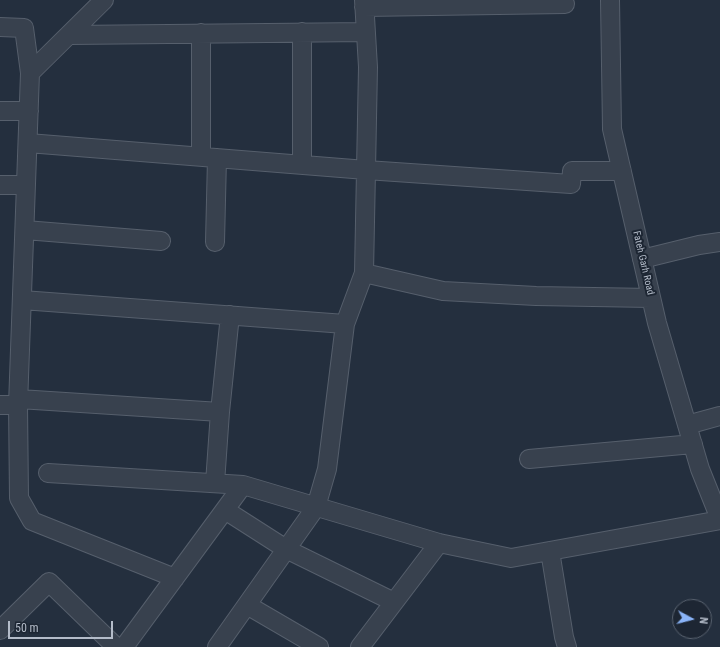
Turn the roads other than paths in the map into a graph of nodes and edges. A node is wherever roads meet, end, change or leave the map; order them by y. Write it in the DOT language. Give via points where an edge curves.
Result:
graph roads {
  1 [pos="104,0"];
  2 [pos="610,0"];
  3 [pos="364,3"];
  4 [pos="565,4"];
  5 [pos="0,27"];
  6 [pos="302,32"];
  7 [pos="366,32"];
  8 [pos="201,33"];
  9 [pos="70,35"];
  10 [pos="30,73"];
  11 [pos="0,111"];
  12 [pos="29,111"];
  13 [pos="28,143"];
  14 [pos="209,157"];
  15 [pos="302,165"];
  16 [pos="366,170"];
  17 [pos="622,172"];
  18 [pos="0,185"];
  19 [pos="26,185"];
  20 [pos="25,230"];
  21 [pos="161,241"];
  22 [pos="215,242"];
  23 [pos="720,242"];
  24 [pos="642,259"];
  25 [pos="364,273"];
  26 [pos="651,298"];
  27 [pos="22,300"];
  28 [pos="230,315"];
  29 [pos="345,324"];
  30 [pos="19,402"];
  31 [pos="0,405"];
  32 [pos="220,412"];
  33 [pos="720,416"];
  34 [pos="687,425"];
  35 [pos="693,444"];
  36 [pos="529,459"];
  37 [pos="48,473"];
  38 [pos="215,483"];
  39 [pos="243,485"];
  40 [pos="316,507"];
  41 [pos="225,510"];
  42 [pos="720,519"];
  43 [pos="439,543"];
  44 [pos="286,549"];
  45 [pos="550,551"];
  46 [pos="175,578"];
  47 [pos="394,602"];
  48 [pos="247,605"];
  49 [pos="0,630"];
  50 [pos="116,647"];
  51 [pos="124,647"];
  52 [pos="217,647"];
  53 [pos="320,647"];
  54 [pos="360,647"];
  55 [pos="567,647"];
  1 -- 9 [label="street"];
  2 -- 17 [label="street, Fateh Garh Road" via="612,129"];
  3 -- 4 [label="street"];
  3 -- 7 [label="street"];
  5 -- 10 [label="street" via="24,28"];
  6 -- 7 [label="street"];
  6 -- 8 [label="street"];
  6 -- 15 [label="street"];
  7 -- 16 [label="street"];
  8 -- 9 [label="street"];
  8 -- 14 [label="street"];
  9 -- 10 [label="street"];
  10 -- 12 [label="street"];
  11 -- 12 [label="street"];
  12 -- 13 [label="street"];
  13 -- 14 [label="street"];
  13 -- 19 [label="street"];
  14 -- 15 [label="street"];
  14 -- 22 [label="street"];
  15 -- 16 [label="street"];
  16 -- 17 [label="street" via="571,184 572,171"];
  16 -- 25 [label="street"];
  17 -- 24 [label="street, Fateh Garh Road"];
  18 -- 19 [label="street"];
  19 -- 20 [label="street"];
  20 -- 21 [label="street"];
  20 -- 27 [label="street"];
  23 -- 24 [label="street"];
  24 -- 26 [label="street, Fateh Garh Road"];
  25 -- 26 [label="street" via="443,291"];
  25 -- 29 [label="street"];
  26 -- 34 [label="street, Fateh Garh Road"];
  27 -- 28 [label="street"];
  27 -- 30 [label="street"];
  28 -- 29 [label="street"];
  28 -- 32 [label="street"];
  29 -- 40 [label="street" via="327,469"];
  30 -- 31 [label="street"];
  30 -- 32 [label="street"];
  30 -- 46 [label="street" via="19,498 32,521"];
  32 -- 38 [label="street"];
  33 -- 34 [label="street"];
  34 -- 35 [label="street, Fateh Garh Road"];
  35 -- 36 [label="street"];
  35 -- 42 [label="street, Fateh Garh Road"];
  37 -- 38 [label="street"];
  38 -- 39 [label="street"];
  39 -- 40 [label="street"];
  39 -- 41 [label="street"];
  40 -- 43 [label="street"];
  40 -- 44 [label="street"];
  41 -- 44 [label="street"];
  41 -- 46 [label="street"];
  42 -- 45 [label="street"];
  43 -- 45 [label="street" via="511,558"];
  43 -- 47 [label="street"];
  44 -- 47 [label="street"];
  44 -- 48 [label="street"];
  45 -- 55 [label="street"];
  46 -- 51 [label="street"];
  47 -- 54 [label="street"];
  48 -- 52 [label="street"];
  48 -- 53 [label="street"];
  49 -- 50 [label="street" via="48,582"];
}
